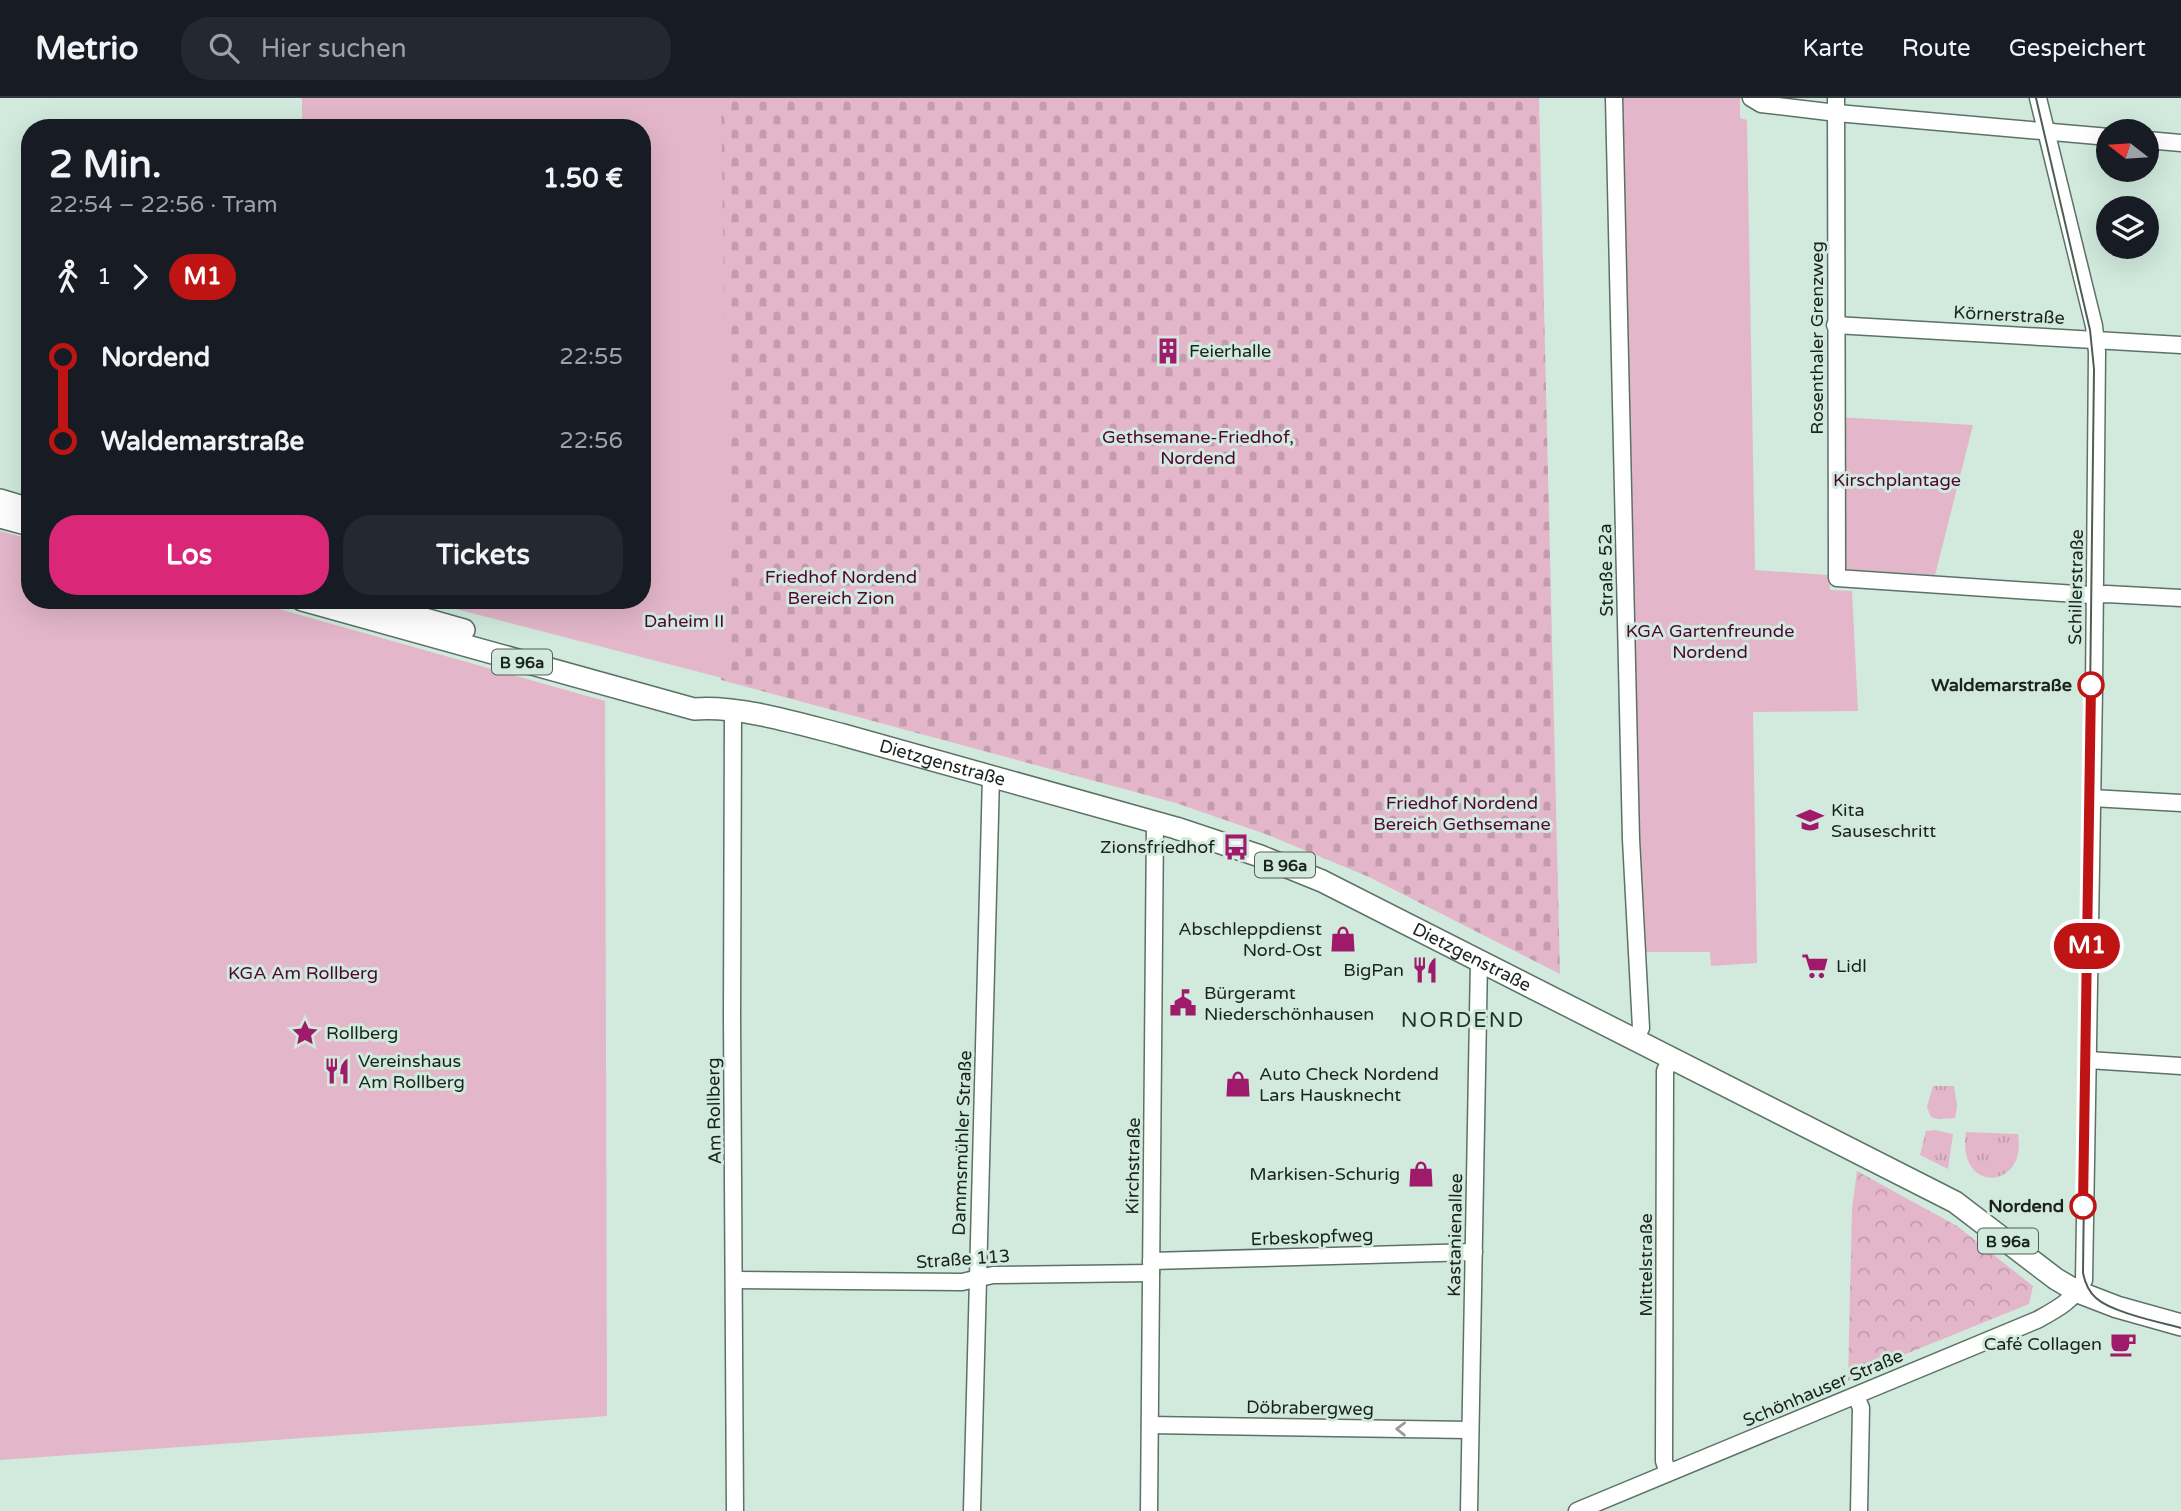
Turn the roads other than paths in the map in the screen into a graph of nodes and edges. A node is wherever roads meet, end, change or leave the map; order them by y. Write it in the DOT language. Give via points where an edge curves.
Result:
graph roads {
  1 [pos="1614,98"];
  2 [pos="1751,98"];
  3 [pos="2038,98"];
  4 [pos="1836,106"];
  5 [pos="2047,131"];
  6 [pos="2096,136"];
  7 [pos="2160,141"];
  8 [pos="2181,143"];
  9 [pos="1835,325"];
  10 [pos="2096,339"];
  11 [pos="2181,345"];
  12 [pos="0,500"];
  13 [pos="21,506"];
  14 [pos="0,517"];
  15 [pos="21,523"];
  16 [pos="2095,595"];
  17 [pos="2181,598"];
  18 [pos="337,609"];
  19 [pos="390,609"];
  20 [pos="723,709"];
  21 [pos="991,776"];
  22 [pos="2092,798"];
  23 [pos="2181,803"];
  24 [pos="1155,822"];
  25 [pos="1479,960"];
  26 [pos="1635,1040"];
  27 [pos="1671,1058"];
  28 [pos="2088,1060"];
  29 [pos="2181,1066"];
  30 [pos="1474,1252"];
  31 [pos="1152,1267"];
  32 [pos="977,1279"];
  33 [pos="735,1280"];
  34 [pos="2078,1292"];
  35 [pos="2181,1325"];
  36 [pos="1856,1396"];
  37 [pos="1150,1425"];
  38 [pos="1469,1430"];
  39 [pos="1668,1473"];
  40 [pos="735,1511"];
  41 [pos="972,1511"];
  42 [pos="1149,1511"];
  43 [pos="1469,1511"];
  44 [pos="1577,1511"];
  45 [pos="1858,1511"];
  1 -- 26 [label="street, Straße 52a" via="1631,839 1641,1028"];
  2 -- 4 [label="street" via="1761,104"];
  3 -- 5 [label="street, Schillerstraße"];
  4 -- 5 [label="street"];
  4 -- 9 [label="street, Rosenthaler Grenzweg"];
  5 -- 6 [label="street"];
  5 -- 10 [label="street, Schillerstraße"];
  7 -- 8 [label="street"];
  9 -- 10 [label="street, Körnerstraße"];
  9 -- 16 [label="street, Rosenthaler Grenzweg" via="1837,578"];
  10 -- 11 [label="street, Körnerstraße"];
  10 -- 16 [label="street, Schillerstraße"];
  12 -- 13 [label="main road"];
  14 -- 15 [label="main road"];
  16 -- 17 [label="street"];
  16 -- 22 [label="street, Schillerstraße"];
  18 -- 20 [label="main road, Dietzgenstraße / B 96a" via="694,709"];
  19 -- 20 [label="main road, Dietzgenstraße / B 96a" via="697,696"];
  20 -- 21 [label="main road, Dietzgenstraße / B 96a" via="790,721"];
  20 -- 33 [label="street, Am Rollberg"];
  21 -- 24 [label="main road, Dietzgenstraße / B 96a"];
  21 -- 32 [label="street, Dammsmühler Straße"];
  22 -- 23 [label="street"];
  22 -- 28 [label="street, Schillerstraße"];
  24 -- 25 [label="main road, Dietzgenstraße / B 96a" via="1303,873"];
  24 -- 31 [label="street, Kirchstraße"];
  25 -- 26 [label="main road, Dietzgenstraße / B 96a"];
  25 -- 30 [label="street, Kastanienallee"];
  26 -- 27 [label="main road, Dietzgenstraße / B 96a"];
  27 -- 34 [label="main road, Dietzgenstraße / B 96a" via="1955,1202"];
  27 -- 39 [label="street, Mittelstraße" via="1665,1070 1664,1461"];
  28 -- 29 [label="street"];
  28 -- 34 [label="street, Schillerstraße" via="2084,1280"];
  30 -- 31 [label="street, Erbeskopfweg"];
  30 -- 38 [label="street, Kastanienallee"];
  31 -- 32 [label="street, Straße 113"];
  31 -- 37 [label="street, Kirchstraße"];
  32 -- 33 [label="street, Straße 113"];
  32 -- 41 [label="street, Dammsmühler Straße"];
  33 -- 40 [label="street, Am Rollberg"];
  34 -- 35 [label="main road, Dietzgenstraße / B 96a"];
  34 -- 36 [label="street, Schönhauser Straße" via="2037,1320"];
  36 -- 39 [label="street, Schönhauser Straße"];
  36 -- 45 [label="street" via="1861,1408"];
  38 -- 37 [label="street, Döbrabergweg, one-way"];
  37 -- 42 [label="street, Kirchstraße"];
  38 -- 43 [label="street, Kastanienallee"];
  39 -- 44 [label="street, Schönhauser Straße"];
}
